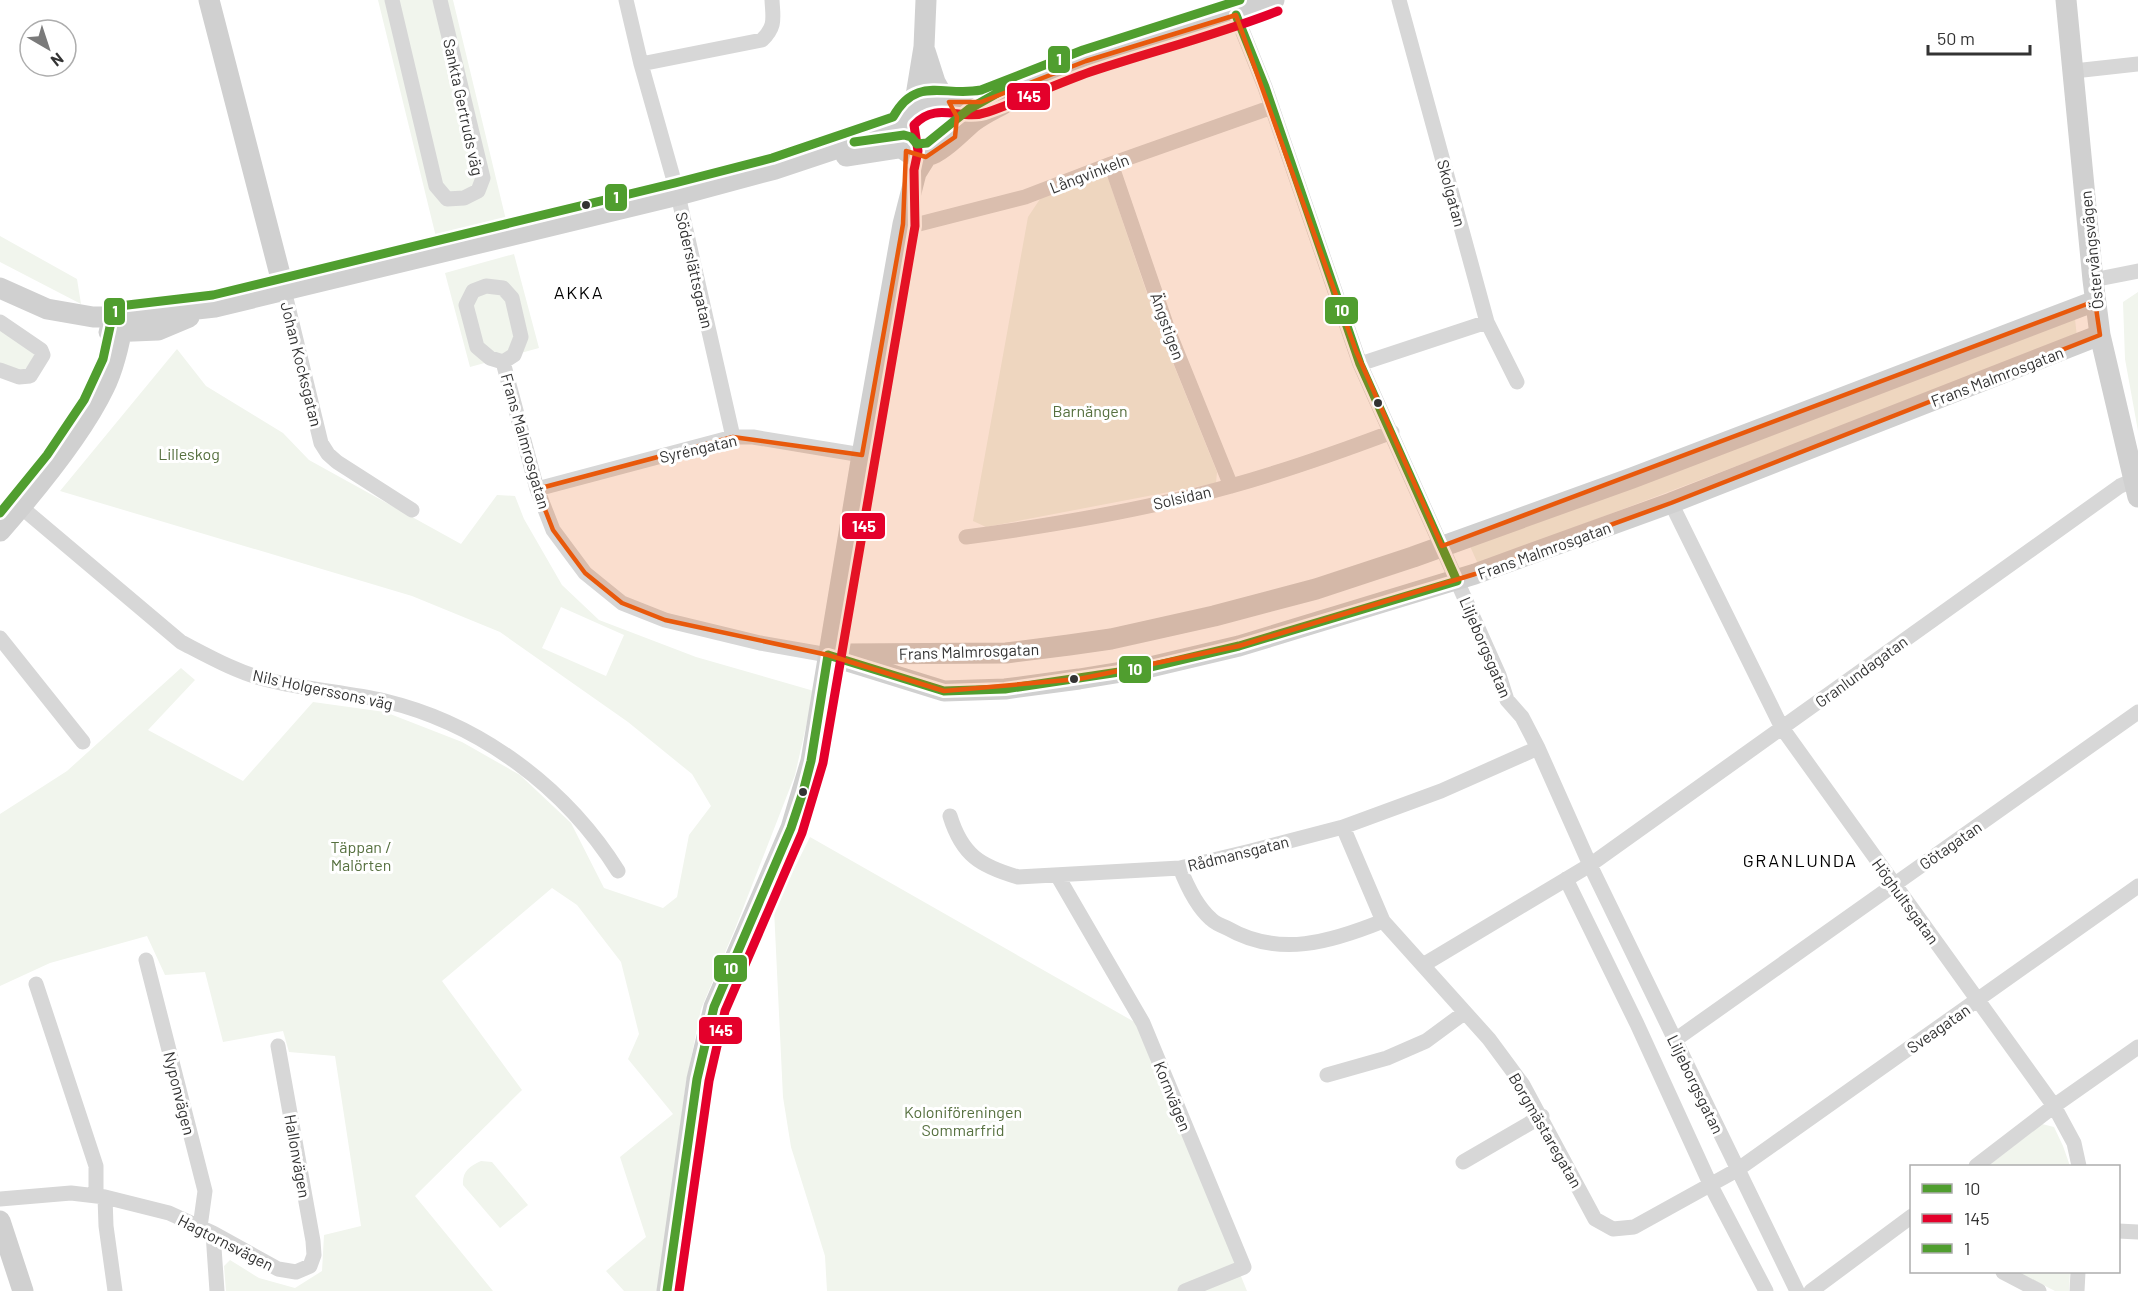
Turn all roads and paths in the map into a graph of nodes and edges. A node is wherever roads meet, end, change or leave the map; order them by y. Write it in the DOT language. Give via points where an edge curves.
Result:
graph roads {
  1 [pos="209,0"];
  2 [pos="392,0"];
  3 [pos="440,0"];
  4 [pos="626,0"];
  5 [pos="772,0"];
  6 [pos="926,0"];
  7 [pos="1274,0"];
  8 [pos="1399,0"];
  9 [pos="2066,0"];
  10 [pos="1236,15"];
  11 [pos="924,47"];
  12 [pos="1086,61"];
  13 [pos="641,64"];
  14 [pos="2138,64"];
  15 [pos="2074,70"];
  16 [pos="947,101"];
  17 [pos="1272,107"];
  18 [pos="914,108"];
  19 [pos="955,137"];
  20 [pos="909,145"];
  21 [pos="1111,164"];
  22 [pos="678,195"];
  23 [pos="903,224"];
  24 [pos="2138,271"];
  25 [pos="2093,280"];
  26 [pos="0,288"];
  27 [pos="284,290"];
  28 [pos="0,300"];
  29 [pos="2095,301"];
  30 [pos="1487,321"];
  31 [pos="0,322"];
  32 [pos="123,325"];
  33 [pos="2100,335"];
  34 [pos="502,362"];
  35 [pos="1360,364"];
  36 [pos="0,370"];
  37 [pos="1517,382"];
  38 [pos="1392,432"];
  39 [pos="733,437"];
  40 [pos="862,454"];
  41 [pos="1231,486"];
  42 [pos="2136,488"];
  43 [pos="537,489"];
  44 [pos="1671,504"];
  45 [pos="21,507"];
  46 [pos="412,510"];
  47 [pos="0,531"];
  48 [pos="966,537"];
  49 [pos="1443,546"];
  50 [pos="1457,581"];
  51 [pos="0,638"];
  52 [pos="828,655"];
  53 [pos="2138,712"];
  54 [pos="1782,728"];
  55 [pos="83,742"];
  56 [pos="1538,748"];
  57 [pos="950,816"];
  58 [pos="1343,827"];
  59 [pos="1590,865"];
  60 [pos="1180,867"];
  61 [pos="618,872"];
  62 [pos="1058,875"];
  63 [pos="1566,879"];
  64 [pos="1895,884"];
  65 [pos="2138,886"];
  66 [pos="1383,921"];
  67 [pos="146,960"];
  68 [pos="1423,964"];
  69 [pos="36,984"];
  70 [pos="1978,1000"];
  71 [pos="1464,1013"];
  72 [pos="1675,1040"];
  73 [pos="278,1046"];
  74 [pos="2138,1047"];
  75 [pos="1327,1075"];
  76 [pos="2054,1106"];
  77 [pos="1542,1116"];
  78 [pos="1463,1162"];
  79 [pos="1979,1165"];
  80 [pos="2079,1165"];
  81 [pos="1737,1170"];
  82 [pos="1711,1185"];
  83 [pos="101,1197"];
  84 [pos="0,1199"];
  85 [pos="1910,1218"];
  86 [pos="0,1221"];
  87 [pos="207,1230"];
  88 [pos="2120,1231"];
  89 [pos="2138,1232"];
  90 [pos="310,1266"];
  91 [pos="2005,1273"];
  92 [pos="2078,1273"];
  93 [pos="23,1291"];
  94 [pos="115,1291"];
  95 [pos="217,1291"];
  96 [pos="667,1291"];
  97 [pos="1185,1291"];
  98 [pos="1766,1291"];
  99 [pos="1797,1291"];
  100 [pos="1811,1291"];
  101 [pos="2039,1291"];
  102 [pos="2077,1291"];
  1 -- 27 [label="street, Johan Kocksgatan"];
  2 -- 3 [label="street, Sankta Gertruds väg" via="436,186 447,199 464,198 478,191 483,178"];
  4 -- 13 [label="street, Söderslättsgatan"];
  5 -- 13 [label="street" via="771,31 762,40"];
  6 -- 11 [label="street"];
  7 -- 10 [label="street"];
  8 -- 30 [label="street, Skolgatan"];
  9 -- 15 [label="street, Östervångsvägen"];
  10 -- 12 [label="street"];
  10 -- 17 [label="street, Liljeborgsgatan"];
  11 -- 16 [label="street" via="935,82"];
  11 -- 18 [label="street"];
  12 -- 16 [label="street" via="981,102"];
  12 -- 19 [label="street" via="976,119"];
  13 -- 22 [label="street, Söderslättsgatan"];
  14 -- 15 [label="street"];
  15 -- 25 [label="street, Östervångsvägen"];
  16 -- 18 [label="street" via="929,101"];
  16 -- 19 [label="street" via="957,117"];
  17 -- 21 [label="street, Långvinkeln"];
  17 -- 35 [label="street, Liljeborgsgatan"];
  18 -- 20 [label="street" via="904,119"];
  19 -- 20 [label="street" via="933,154"];
  20 -- 22 [label="street" via="775,169"];
  20 -- 23 [label="street" via="902,169"];
  21 -- 23 [label="street, Långvinkeln" via="1025,197 919,224"];
  21 -- 41 [label="street, Ängstigen" via="1168,330"];
  22 -- 27 [label="street"];
  22 -- 39 [label="street, Söderslättsgatan"];
  23 -- 40 [label="street"];
  24 -- 25 [label="street"];
  25 -- 29 [label="street, Östervångsvägen"];
  26 -- 32 [label="street" via="47,309"];
  27 -- 32 [label="street" via="214,307 158,330"];
  27 -- 46 [label="street, Johan Kocksgatan" via="321,443 337,462"];
  28 -- 32 [label="street" via="71,327 92,331"];
  29 -- 33 [label="street, Östervångsvägen"];
  29 -- 49 [label="street, Frans Malmrosgatan"];
  30 -- 35 [label="street"];
  30 -- 37 [label="street, Skolgatan"];
  31 -- 36 [label="street" via="43,355 30,376 19,377"];
  32 -- 45 [label="street" via="105,388 78,432"];
  33 -- 42 [label="street, Östervångsvägen"];
  33 -- 44 [label="street, Frans Malmrosgatan"];
  34 -- 34 [label="street" via="514,355 520,337 513,298 503,288 486,286 472,291 466,305 477,347"];
  34 -- 43 [label="street, Frans Malmrosgatan"];
  35 -- 38 [label="street, Liljeborgsgatan"];
  38 -- 41 [label="street, Solsidan"];
  38 -- 49 [label="street, Liljeborgsgatan"];
  39 -- 40 [label="street, Syréngatan"];
  39 -- 43 [label="street, Syréngatan"];
  40 -- 52 [label="street"];
  41 -- 48 [label="street, Solsidan" via="1112,513"];
  42 -- 54 [label="street, Granlundagatan" via="2120,486"];
  43 -- 52 [label="street, Frans Malmrosgatan" via="553,530 585,573 622,603 665,620"];
  44 -- 50 [label="street, Frans Malmrosgatan"];
  44 -- 54 [label="street, Höghultsgatan"];
  45 -- 47 [label="street"];
  45 -- 61 [label="street, Nils Holgerssons väg" via="181,642 267,680 387,702 437,717 480,738 524,766 559,799"];
  49 -- 50 [label="street, Liljeborgsgatan"];
  49 -- 52 [label="street, Frans Malmrosgatan" via="1316,589 1112,639 1006,653"];
  50 -- 52 [label="street, Frans Malmrosgatan" via="1239,646 1146,668 1005,689 944,691"];
  50 -- 56 [label="street, Liljeborgsgatan" via="1507,700 1522,717"];
  51 -- 55 [label="street"];
  52 -- 96 [label="street" via="803,792 714,1007 697,1079"];
  53 -- 64 [label="street, Götagatan"];
  54 -- 59 [label="street, Granlundagatan"];
  54 -- 64 [label="street, Höghultsgatan"];
  56 -- 58 [label="street, Rådmansgatan" via="1441,791"];
  56 -- 59 [label="street, Liljeborgsgatan"];
  57 -- 62 [label="street, Rådmansgatan" via="957,838 972,856 996,871 1018,877"];
  58 -- 60 [label="street, Rådmansgatan"];
  58 -- 66 [label="street, Borgmästaregatan"];
  59 -- 63 [label="street, Granlundagatan"];
  59 -- 72 [label="street, Liljeborgsgatan"];
  60 -- 62 [label="street, Rådmansgatan"];
  60 -- 66 [label="street" via="1190,892 1211,919 1245,939 1278,945 1315,944"];
  62 -- 97 [label="street, Kornvägen" via="1143,1023 1244,1267"];
  63 -- 68 [label="street, Granlundagatan"];
  63 -- 82 [label="street, Liljeborgsgatan"];
  64 -- 70 [label="street, Höghultsgatan"];
  64 -- 72 [label="street, Götagatan"];
  65 -- 70 [label="street, Sveagatan"];
  66 -- 68 [label="street, Borgmästaregatan"];
  67 -- 87 [label="street, Nyponvägen" via="205,1191"];
  68 -- 71 [label="street, Borgmästaregatan"];
  69 -- 83 [label="street" via="96,1166"];
  70 -- 76 [label="street, Höghultsgatan"];
  70 -- 81 [label="street, Sveagatan"];
  71 -- 75 [label="street" via="1426,1041 1387,1058"];
  71 -- 77 [label="street, Borgmästaregatan" via="1489,1039"];
  72 -- 81 [label="street, Liljeborgsgatan"];
  73 -- 90 [label="street, Hallonvägen" via="314,1241"];
  74 -- 76 [label="street"];
  76 -- 79 [label="street"];
  76 -- 80 [label="street, Höghultsgatan" via="2074,1143"];
  77 -- 78 [label="street"];
  77 -- 82 [label="street, Borgmästaregatan" via="1595,1219 1612,1228 1634,1227"];
  81 -- 82 [label="street, Borgmästaregatan"];
  81 -- 99 [label="street, Liljeborgsgatan"];
  82 -- 98 [label="street, Liljeborgsgatan"];
  83 -- 84 [label="street, Hagtornsvägen" via="70,1193"];
  83 -- 87 [label="street, Hagtornsvägen" via="169,1214"];
  83 -- 94 [label="street"];
  85 -- 100 [label="street"];
  86 -- 93 [label="street"];
  87 -- 90 [label="street, Hagtornsvägen" via="278,1269 296,1272"];
  87 -- 95 [label="street, Nyponvägen"];
  88 -- 89 [label="street"];
  91 -- 101 [label="street"];
  92 -- 102 [label="street"];
}
